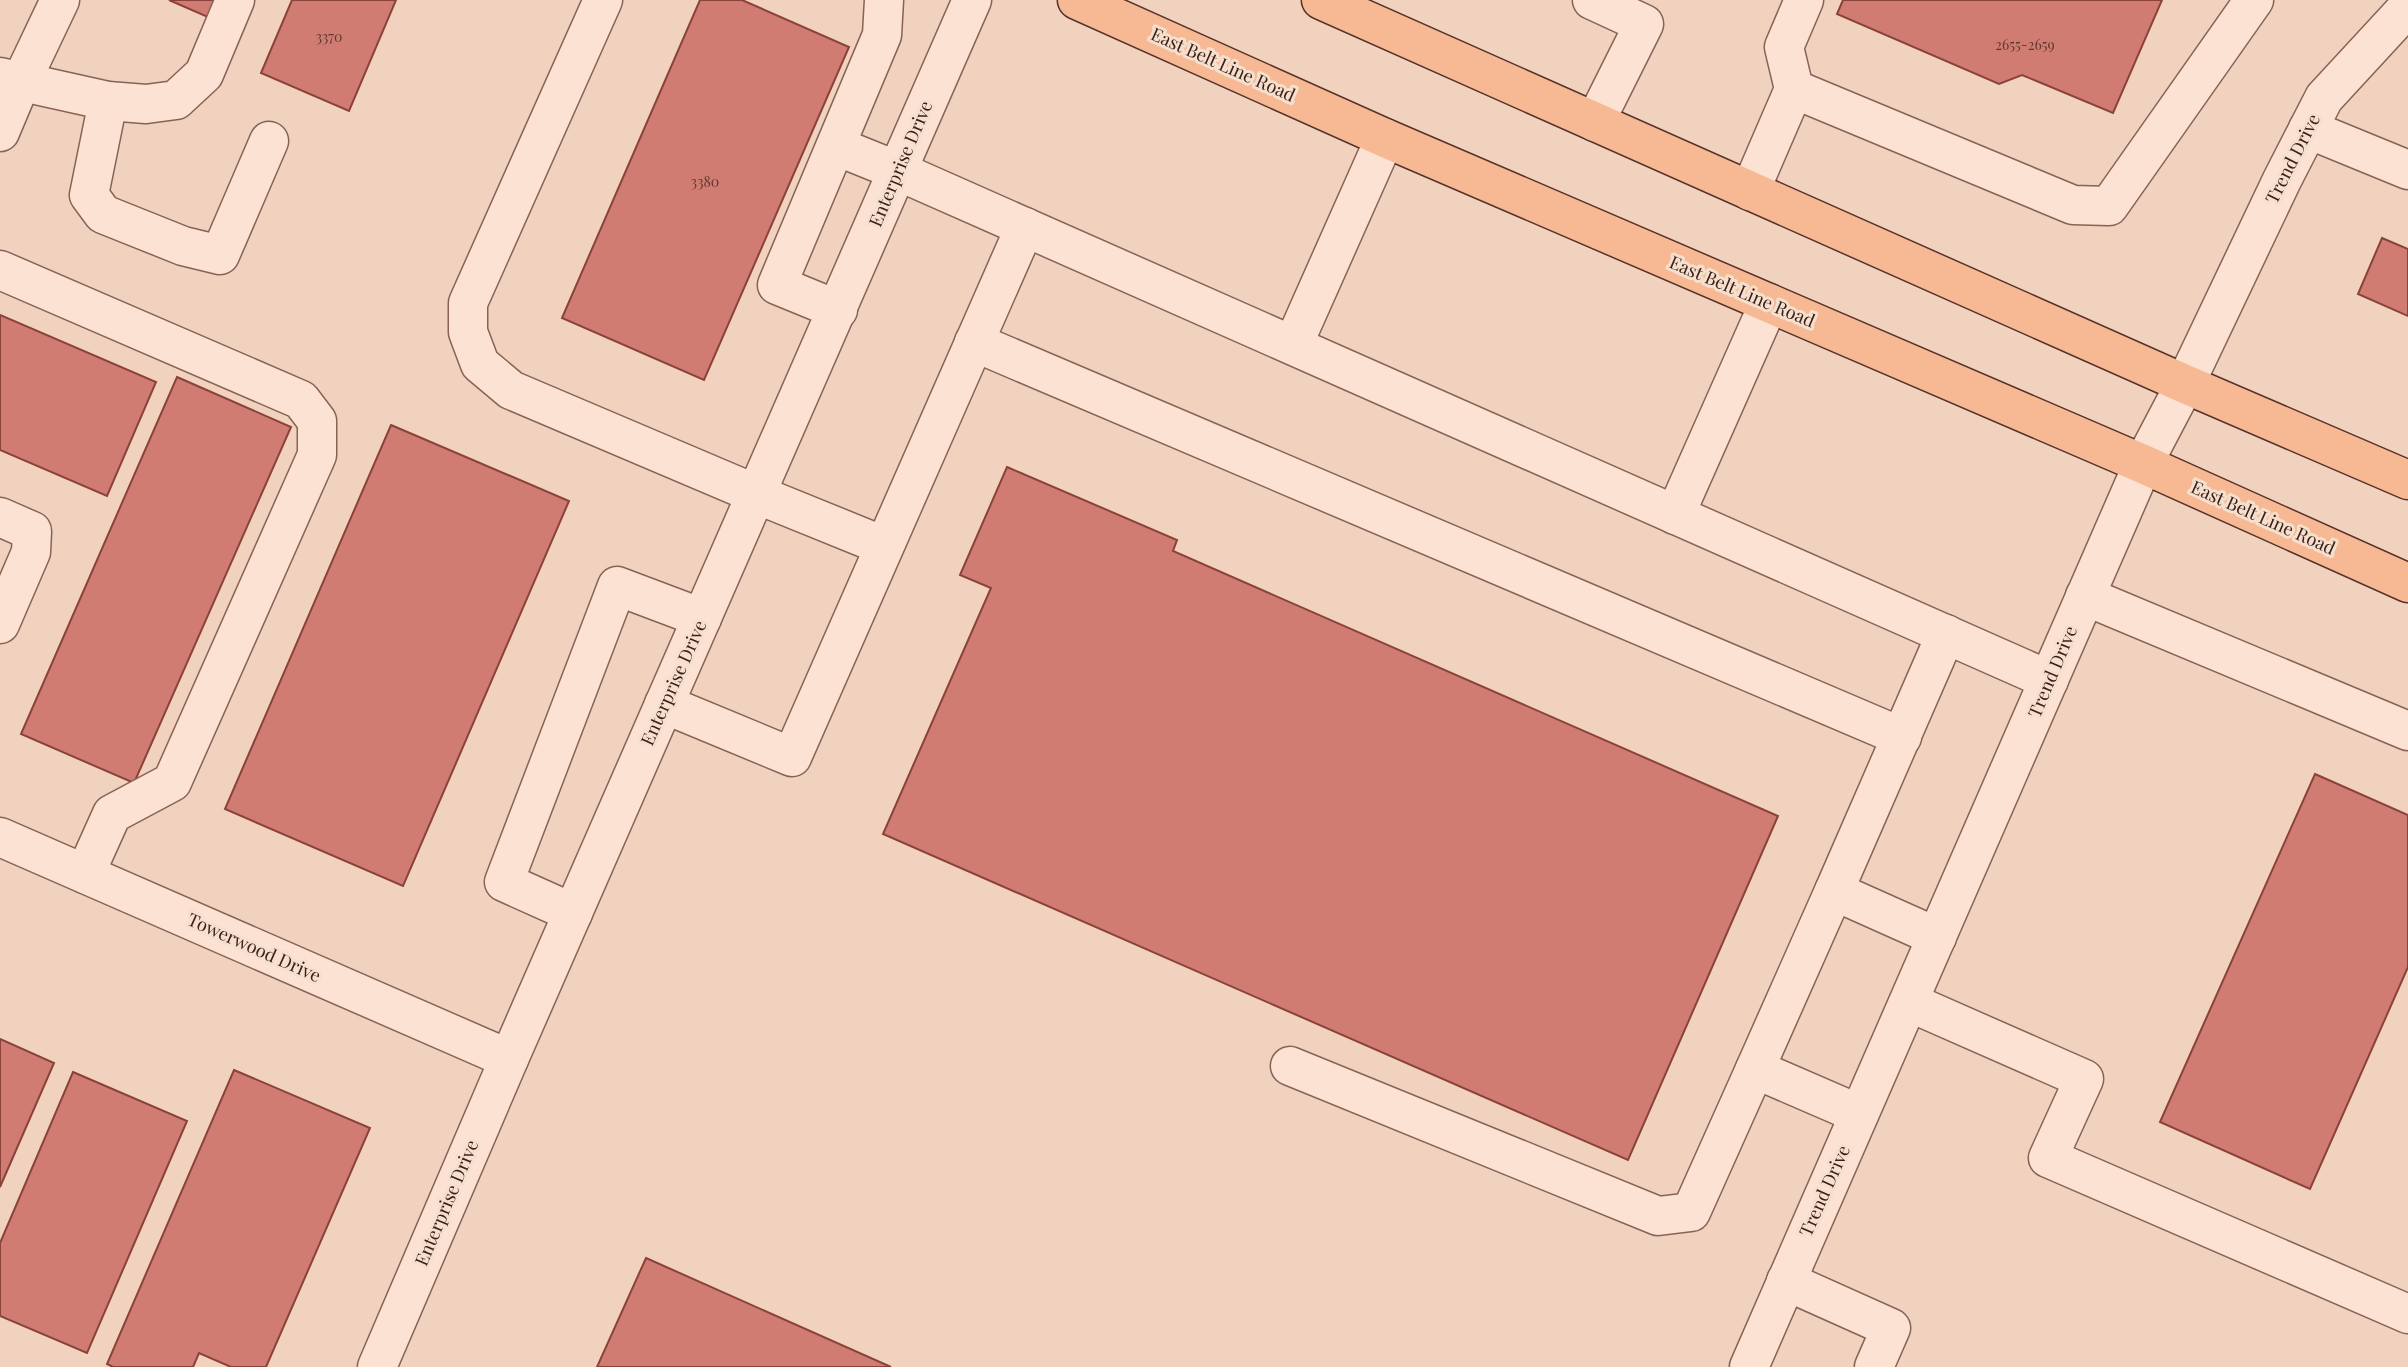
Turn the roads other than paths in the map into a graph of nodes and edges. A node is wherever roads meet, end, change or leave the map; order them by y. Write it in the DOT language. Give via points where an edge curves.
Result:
graph roads {
  1 [pos="60,0"];
  2 [pos="235,0"];
  3 [pos="603,0"];
  4 [pos="884,0"];
  5 [pos="972,0"];
  6 [pos="1077,0"];
  7 [pos="1321,0"];
  8 [pos="1592,0"];
  9 [pos="1804,0"];
  10 [pos="2254,0"];
  11 [pos="2408,7"];
  12 [pos="10,80"];
  13 [pos="1794,89"];
  14 [pos="108,101"];
  15 [pos="1595,122"];
  16 [pos="2308,129"];
  17 [pos="0,132"];
  18 [pos="1385,138"];
  19 [pos="269,141"];
  20 [pos="836,146"];
  21 [pos="2408,170"];
  22 [pos="898,171"];
  23 [pos="1750,191"];
  24 [pos="1025,227"];
  25 [pos="0,270"];
  26 [pos="1769,303"];
  27 [pos="838,310"];
  28 [pos="974,342"];
  29 [pos="1293,345"];
  30 [pos="2185,384"];
  31 [pos="2143,464"];
  32 [pos="2408,481"];
  33 [pos="756,494"];
  34 [pos="1675,514"];
  35 [pos="0,517"];
  36 [pos="884,545"];
  37 [pos="2408,583"];
  38 [pos="2085,596"];
  39 [pos="702,618"];
  40 [pos="0,624"];
  41 [pos="1946,634"];
  42 [pos="2049,680"];
  43 [pos="664,704"];
  44 [pos="2408,731"];
  45 [pos="1902,737"];
  46 [pos="0,837"];
  47 [pos="85,874"];
  48 [pos="1834,891"];
  49 [pos="573,913"];
  50 [pos="1937,937"];
  51 [pos="1909,1002"];
  52 [pos="509,1059"];
  53 [pos="1290,1066"];
  54 [pos="1755,1069"];
  55 [pos="1859,1114"];
  56 [pos="1786,1281"];
  57 [pos="2408,1314"];
  58 [pos="377,1367"];
  59 [pos="1749,1367"];
  60 [pos="1874,1367"];
  1 -- 12 [label="street"];
  2 -- 14 [label="street" via="204,74 176,100 146,104"];
  3 -- 33 [label="street" via="468,303 468,332 480,364 511,390"];
  4 -- 20 [label="street" via="882,35"];
  5 -- 22 [label="street, Enterprise Drive"];
  6 -- 18 [label="main road, East Belt Line Road"];
  7 -- 15 [label="main road"];
  8 -- 15 [label="street" via="1644,24"];
  9 -- 13 [label="street" via="1784,47"];
  10 -- 13 [label="street" via="2109,206 2073,205"];
  11 -- 16 [label="street, Trend Drive" via="2324,98"];
  12 -- 14 [label="street"];
  12 -- 17 [label="street"];
  13 -- 23 [label="street"];
  14 -- 19 [label="street" via="89,195 103,214 183,246 219,255"];
  15 -- 23 [label="main road"];
  16 -- 21 [label="street"];
  16 -- 30 [label="street, Trend Drive"];
  18 -- 26 [label="main road, East Belt Line Road"];
  18 -- 29 [label="street"];
  20 -- 22 [label="street"];
  20 -- 27 [label="street" via="777,285"];
  22 -- 24 [label="street"];
  22 -- 27 [label="street, Enterprise Drive"];
  23 -- 30 [label="main road"];
  24 -- 28 [label="street"];
  24 -- 29 [label="street"];
  25 -- 47 [label="street" via="301,400 317,421 317,455 172,782 113,814"];
  26 -- 31 [label="main road, East Belt Line Road"];
  26 -- 34 [label="street"];
  27 -- 33 [label="street, Enterprise Drive"];
  28 -- 36 [label="street"];
  28 -- 45 [label="street"];
  29 -- 34 [label="street"];
  30 -- 31 [label="street, Trend Drive"];
  30 -- 32 [label="main road"];
  31 -- 37 [label="main road, East Belt Line Road"];
  31 -- 38 [label="street, Trend Drive"];
  33 -- 36 [label="street"];
  33 -- 39 [label="street, Enterprise Drive"];
  34 -- 41 [label="street"];
  35 -- 40 [label="street" via="32,531 31,552"];
  36 -- 43 [label="street" via="792,757"];
  38 -- 42 [label="street, Trend Drive"];
  38 -- 44 [label="street"];
  39 -- 43 [label="street, Enterprise Drive"];
  39 -- 49 [label="street" via="617,586 505,882"];
  41 -- 42 [label="street"];
  41 -- 45 [label="street"];
  42 -- 50 [label="street, Trend Drive"];
  43 -- 49 [label="street, Enterprise Drive"];
  45 -- 48 [label="street"];
  46 -- 47 [label="street, Towerwood Drive"];
  47 -- 52 [label="street, Towerwood Drive"];
  48 -- 50 [label="street"];
  48 -- 54 [label="street"];
  49 -- 52 [label="street, Enterprise Drive"];
  50 -- 51 [label="street, Trend Drive"];
  51 -- 55 [label="street, Trend Drive"];
  51 -- 57 [label="street" via="2084,1079 2048,1158"];
  52 -- 58 [label="street, Enterprise Drive"];
  53 -- 54 [label="street" via="1658,1216 1691,1212"];
  54 -- 55 [label="street"];
  55 -- 56 [label="street, Trend Drive"];
  56 -- 59 [label="street, Trend Drive"];
  56 -- 60 [label="street" via="1891,1328"];
}
